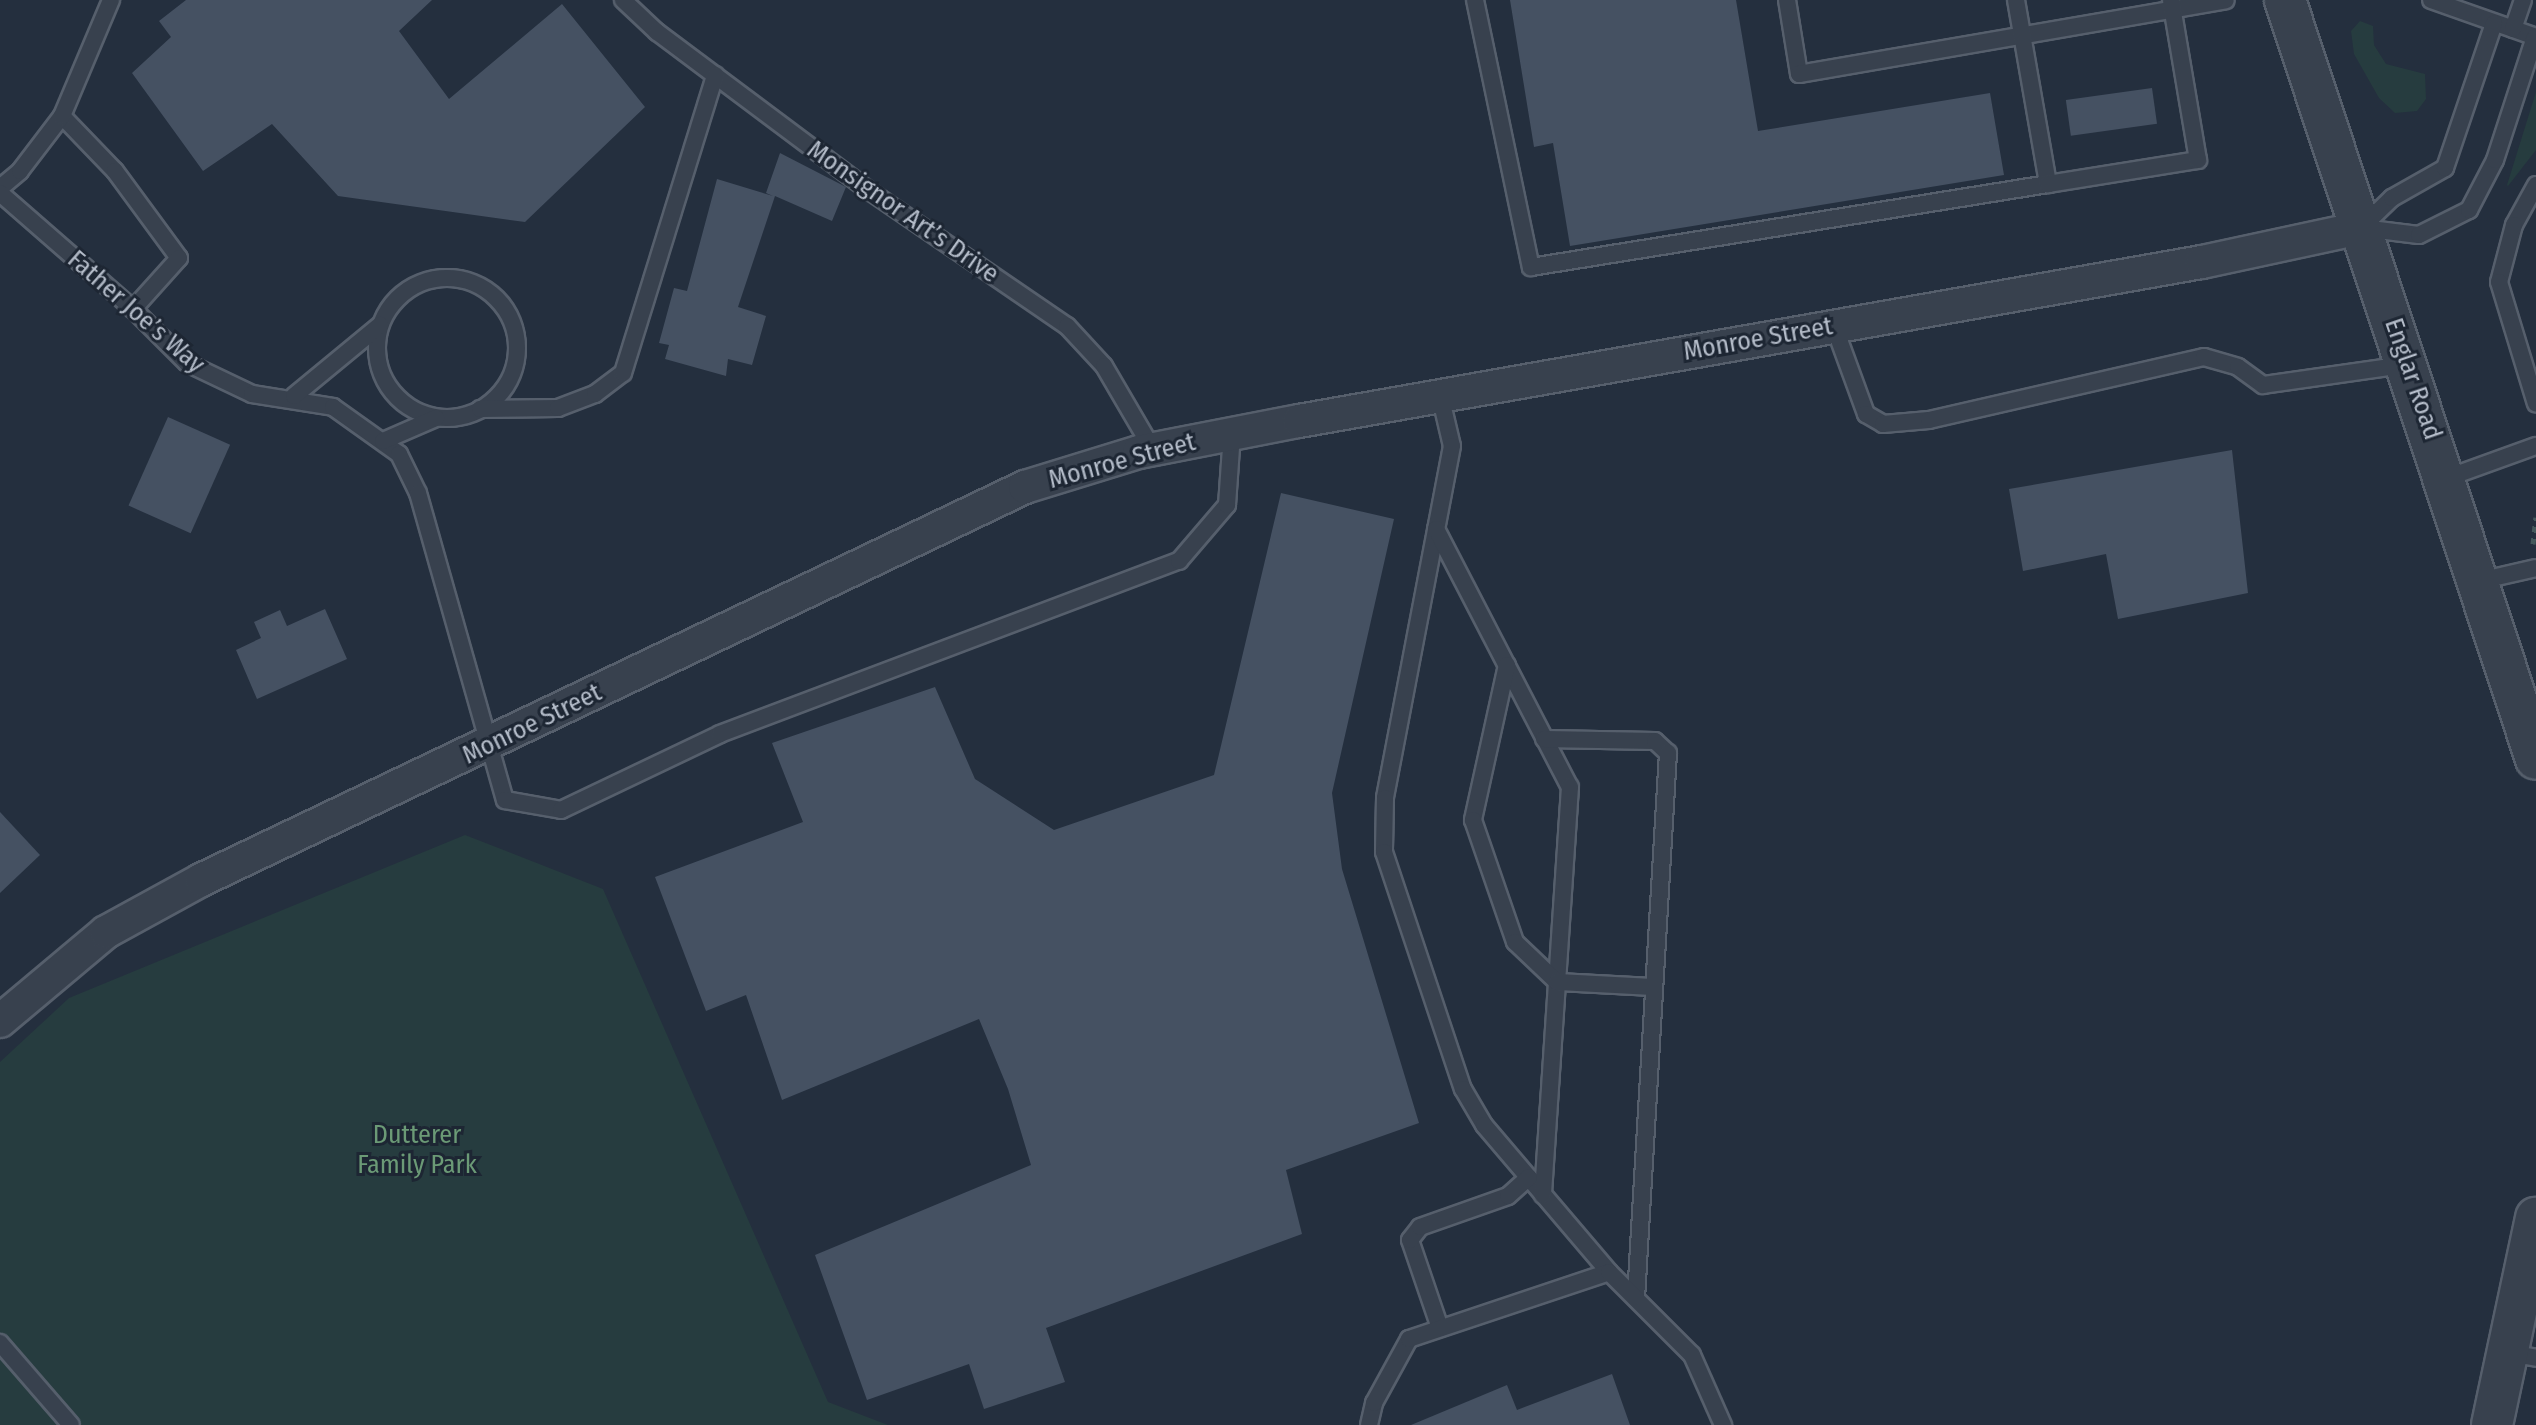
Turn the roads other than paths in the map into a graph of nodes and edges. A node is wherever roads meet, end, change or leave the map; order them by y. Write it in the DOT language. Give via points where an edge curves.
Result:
graph roads {
  1 [pos="111,0"];
  2 [pos="623,0"];
  3 [pos="1475,0"];
  4 [pos="1787,0"];
  5 [pos="2016,0"];
  6 [pos="2226,0"];
  7 [pos="2285,0"];
  8 [pos="2431,0"];
  9 [pos="2523,0"];
  10 [pos="2172,6"];
  11 [pos="2494,23"];
  12 [pos="2513,29"];
  13 [pos="2023,37"];
  14 [pos="2535,37"];
  15 [pos="715,75"];
  16 [pos="62,116"];
  17 [pos="2048,184"];
  18 [pos="2536,185"];
  19 [pos="0,191"];
  20 [pos="2360,228"];
  21 [pos="133,309"];
  22 [pos="380,325"];
  23 [pos="1834,326"];
  24 [pos="2408,364"];
  25 [pos="1440,395"];
  26 [pos="294,396"];
  27 [pos="2536,404"];
  28 [pos="480,409"];
  29 [pos="436,418"];
  30 [pos="1232,434"];
  31 [pos="383,441"];
  32 [pos="2536,446"];
  33 [pos="1153,450"];
  34 [pos="2447,478"];
  35 [pos="1436,529"];
  36 [pos="2536,568"];
  37 [pos="2479,581"];
  38 [pos="1507,665"];
  39 [pos="1544,739"];
  40 [pos="490,744"];
  41 [pos="2536,759"];
  42 [pos="1557,982"];
  43 [pos="1654,987"];
  44 [pos="0,1021"];
  45 [pos="1529,1177"];
  46 [pos="1543,1195"];
  47 [pos="2536,1218"];
  48 [pos="1609,1272"];
  49 [pos="1636,1298"];
  50 [pos="1440,1328"];
  51 [pos="0,1343"];
  52 [pos="2522,1356"];
  53 [pos="71,1425"];
  54 [pos="1369,1425"];
  55 [pos="1723,1425"];
  56 [pos="2492,1425"];
  1 -- 16 [label="lane"];
  2 -- 15 [label="lane, Monsignor Art’s Drive"];
  3 -- 17 [label="lane" via="1531,267"];
  4 -- 13 [label="lane" via="1799,74"];
  5 -- 13 [label="lane"];
  6 -- 10 [label="lane"];
  7 -- 20 [label="street, Englar Road"];
  8 -- 11 [label="lane"];
  9 -- 12 [label="lane"];
  10 -- 13 [label="lane"];
  10 -- 17 [label="lane" via="2198,160"];
  11 -- 12 [label="lane"];
  11 -- 20 [label="lane" via="2445,168 2392,198"];
  12 -- 14 [label="lane"];
  13 -- 17 [label="lane"];
  14 -- 20 [label="lane" via="2495,160 2469,210 2419,235"];
  15 -- 28 [label="lane" via="623,373 595,394 558,408"];
  15 -- 33 [label="lane, Monsignor Art’s Drive" via="871,192 1067,326 1104,366"];
  16 -- 19 [label="lane"];
  16 -- 21 [label="lane" via="115,171 179,258"];
  18 -- 27 [label="lane" via="2514,225 2499,282"];
  19 -- 21 [label="lane, Father Joe’s Way"];
  20 -- 23 [label="street, Monroe Street" via="2202,262"];
  20 -- 24 [label="street, Englar Road"];
  21 -- 26 [label="lane, Father Joe’s Way" via="187,363 215,379 252,394"];
  22 -- 26 [label="lane"];
  22 -- 28 [label="lane" via="408,288 430,279 455,277 479,284 498,298 518,338 517,363 507,386"];
  22 -- 29 [label="lane" via="376,350 381,374 394,395 413,410"];
  23 -- 24 [label="lane" via="1866,414 1883,424 1929,420 2204,357 2238,367 2263,385"];
  23 -- 25 [label="street, Monroe Street"];
  24 -- 34 [label="street, Englar Road"];
  25 -- 30 [label="street, Monroe Street"];
  25 -- 35 [label="lane" via="1452,446"];
  26 -- 31 [label="lane, Father Joe’s Way" via="333,407"];
  28 -- 29 [label="lane"];
  29 -- 31 [label="lane"];
  30 -- 33 [label="street, Monroe Street"];
  30 -- 40 [label="lane, Father Joe’s Way" via="1227,505 1179,561 720,734 561,810 505,800"];
  31 -- 40 [label="lane, Father Joe’s Way" via="399,454 418,493"];
  32 -- 34 [label="lane"];
  33 -- 40 [label="street, Monroe Street" via="1025,487"];
  34 -- 37 [label="street, Englar Road"];
  35 -- 38 [label="lane"];
  35 -- 45 [label="lane" via="1385,798 1384,852 1463,1089 1484,1125"];
  36 -- 37 [label="lane"];
  37 -- 41 [label="street, Englar Road"];
  38 -- 39 [label="lane"];
  38 -- 42 [label="lane" via="1473,820 1515,942"];
  39 -- 42 [label="lane" via="1570,787"];
  39 -- 43 [label="lane" via="1655,741 1668,753"];
  40 -- 44 [label="street, Monroe Street" via="201,880 106,932"];
  42 -- 43 [label="lane"];
  42 -- 46 [label="lane"];
  43 -- 49 [label="lane"];
  45 -- 46 [label="lane"];
  45 -- 50 [label="lane" via="1508,1196 1420,1227 1410,1240"];
  46 -- 48 [label="lane"];
  47 -- 52 [label="street"];
  48 -- 49 [label="lane"];
  48 -- 50 [label="lane"];
  49 -- 55 [label="lane" via="1692,1355"];
  50 -- 54 [label="lane" via="1409,1339 1374,1403"];
  51 -- 53 [label="lane"];
  52 -- 56 [label="street"];
}
